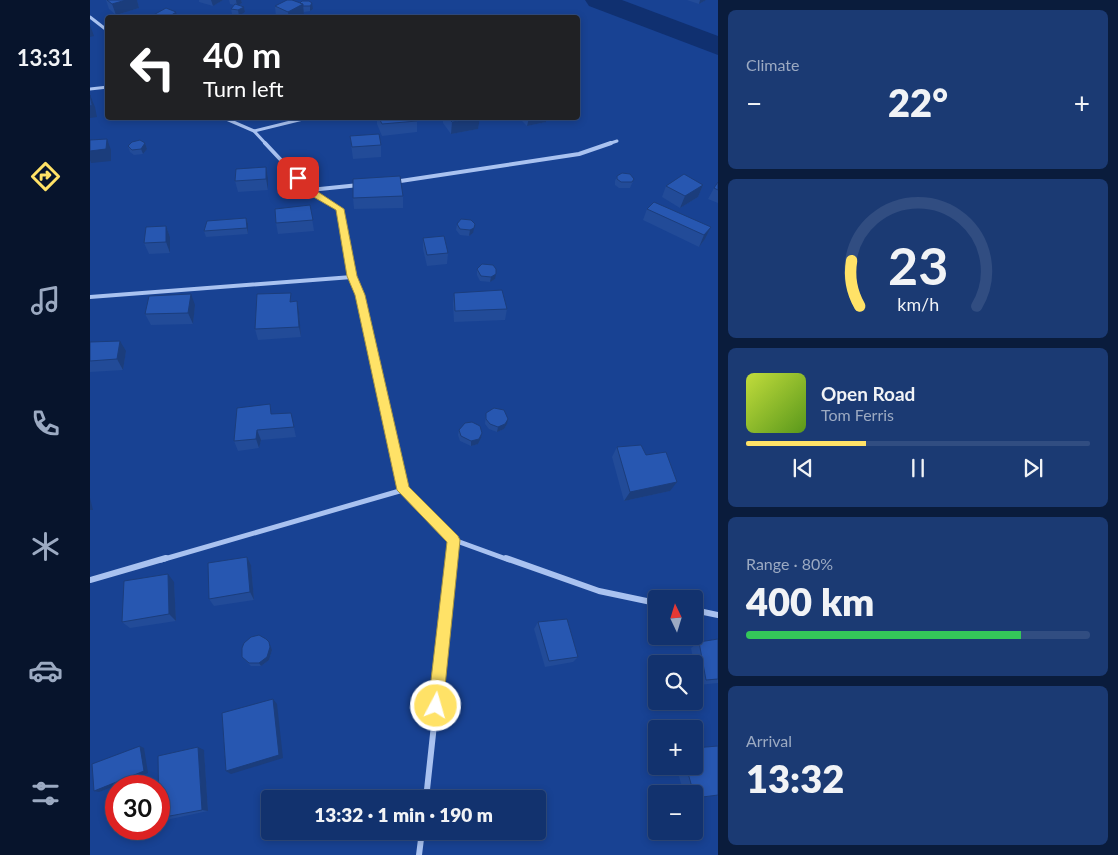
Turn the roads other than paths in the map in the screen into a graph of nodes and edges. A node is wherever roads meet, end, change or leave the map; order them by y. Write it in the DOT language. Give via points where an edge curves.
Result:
graph roads {
  1 [pos="90,17"];
  2 [pos="90,21"];
  3 [pos="95,21"];
  4 [pos="105,29"];
  5 [pos="105,87"];
  6 [pos="90,89"];
  7 [pos="228,120"];
  8 [pos="299,120"];
  9 [pos="254,132"];
  10 [pos="617,141"];
  11 [pos="393,182"];
  12 [pos="365,184"];
  13 [pos="308,190"];
  14 [pos="352,276"];
  15 [pos="90,296"];
  16 [pos="404,490"];
  17 [pos="454,540"];
  18 [pos="90,580"];
  19 [pos="648,601"];
  20 [pos="703,612"];
  21 [pos="718,615"];
  22 [pos="427,790"];
  23 [pos="421,840"];
  24 [pos="419,855"];
  1 -- 3 [label="street"];
  2 -- 3 [label="street"];
  3 -- 4 [label="street"];
  5 -- 6 [label="street"];
  7 -- 9 [label="street"];
  8 -- 9 [label="street"];
  9 -- 13 [label="street"];
  10 -- 11 [label="street" via="579,154"];
  12 -- 13 [label="street"];
  13 -- 14 [label="street" via="340,209"];
  14 -- 15 [label="street"];
  14 -- 16 [label="street" via="360,295"];
  16 -- 17 [label="street"];
  16 -- 18 [label="street"];
  17 -- 19 [label="street" via="599,591"];
  17 -- 22 [label="street"];
  20 -- 21 [label="street"];
  23 -- 24 [label="street"];
}
